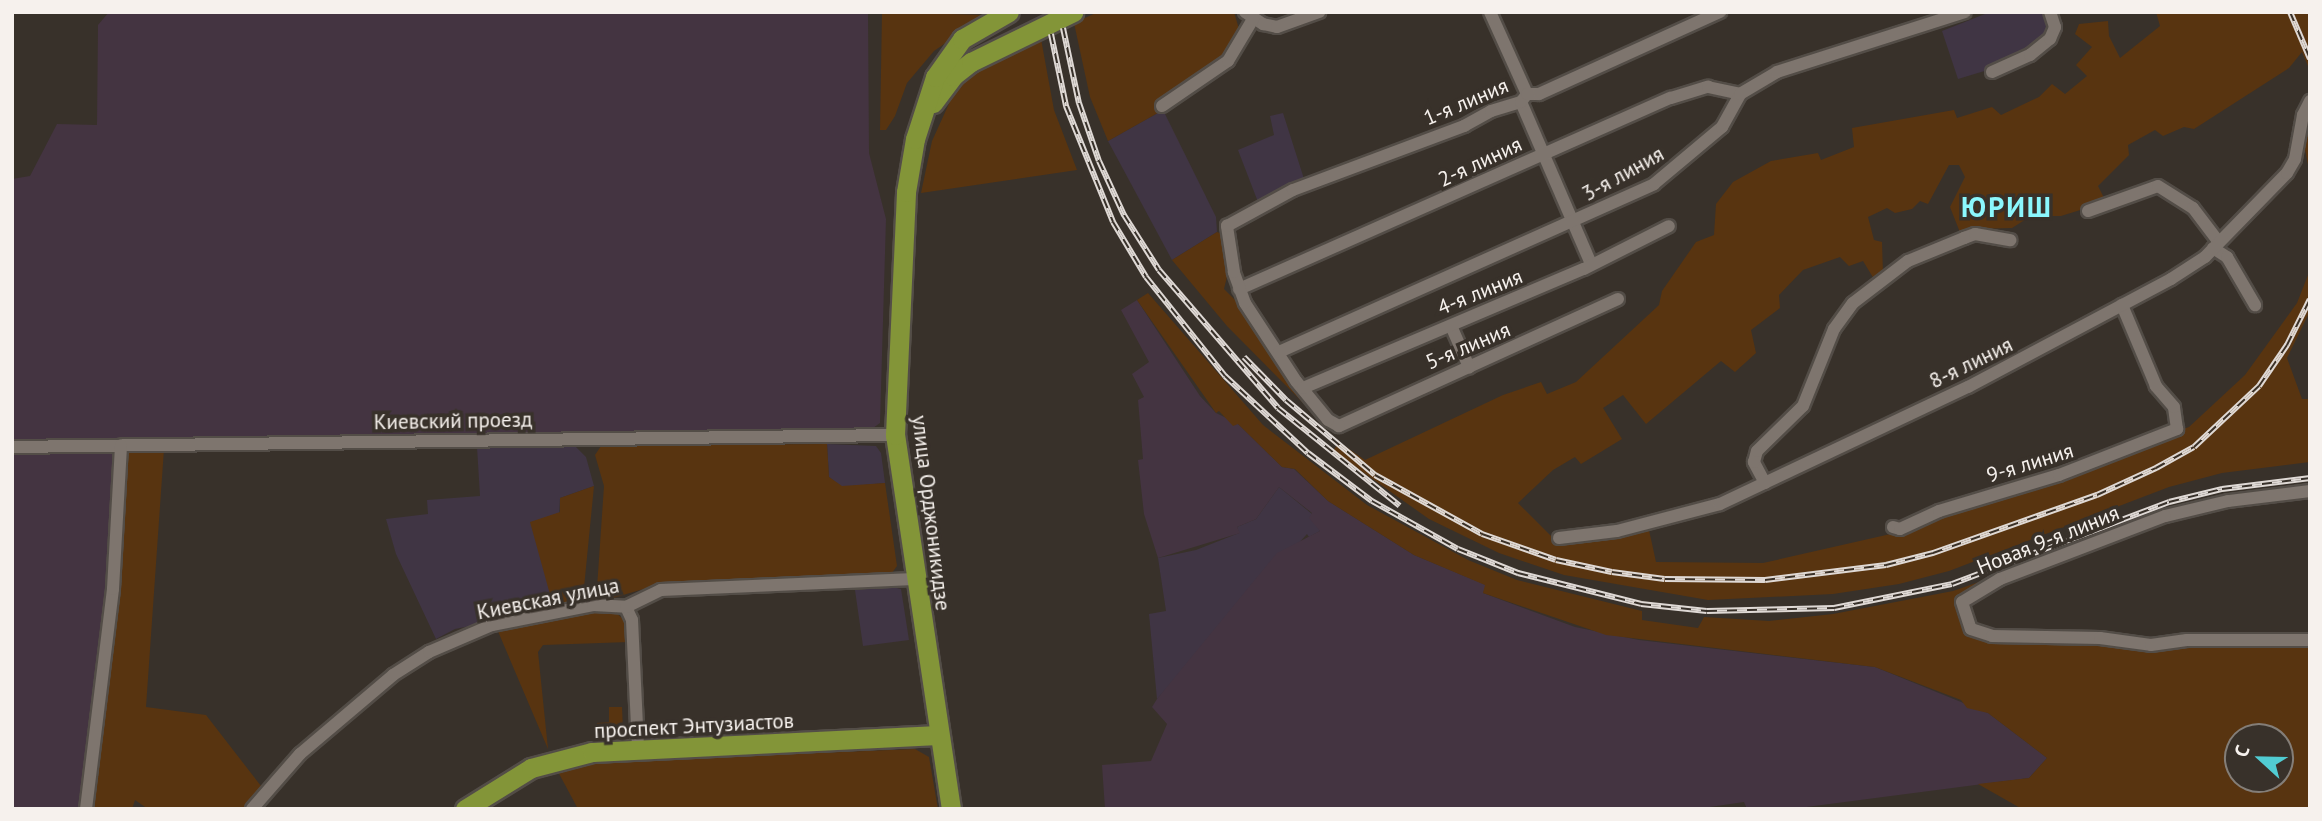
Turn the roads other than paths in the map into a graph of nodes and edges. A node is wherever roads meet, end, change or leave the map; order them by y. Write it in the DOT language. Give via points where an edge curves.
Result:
graph roads {
  1 [pos="1009,12"];
  2 [pos="1073,12"];
  3 [pos="1319,12"];
  4 [pos="1490,12"];
  5 [pos="1720,12"];
  6 [pos="1965,12"];
  7 [pos="2050,12"];
  8 [pos="1249,16"];
  9 [pos="1992,72"];
  10 [pos="1740,94"];
  11 [pos="1524,98"];
  12 [pos="2310,100"];
  13 [pos="1162,106"];
  14 [pos="915,139"];
  15 [pos="1540,155"];
  16 [pos="2088,211"];
  17 [pos="1571,223"];
  18 [pos="1669,226"];
  19 [pos="2232,229"];
  20 [pos="2010,240"];
  21 [pos="2216,244"];
  22 [pos="2227,257"];
  23 [pos="1591,264"];
  24 [pos="1239,289"];
  25 [pos="1618,299"];
  26 [pos="2123,305"];
  27 [pos="2255,305"];
  28 [pos="1452,328"];
  29 [pos="1279,352"];
  30 [pos="1469,367"];
  31 [pos="1303,388"];
  32 [pos="895,435"];
  33 [pos="121,445"];
  34 [pos="12,447"];
  35 [pos="1765,483"];
  36 [pos="2310,491"];
  37 [pos="1893,527"];
  38 [pos="1559,538"];
  39 [pos="914,579"];
  40 [pos="626,607"];
  41 [pos="2310,640"];
  42 [pos="939,735"];
  43 [pos="638,748"];
  44 [pos="86,809"];
  45 [pos="252,809"];
  46 [pos="465,809"];
  47 [pos="951,809"];
  1 -- 14 [label="main road, улица Орджоникидзе" via="978,27 948,55 924,105"];
  2 -- 14 [label="main road, улица Орджоникидзе" via="971,62 953,76"];
  3 -- 8 [label="street" via="1277,27"];
  4 -- 11 [label="street"];
  5 -- 11 [label="street, 1-я линия"];
  6 -- 10 [label="street" via="1777,72"];
  7 -- 9 [label="street" via="2055,27 2050,39 2030,55"];
  8 -- 13 [label="street" via="1228,61"];
  10 -- 15 [label="street, 2-я линия" via="1708,87 1683,94"];
  10 -- 17 [label="street, 3-я линия" via="1722,127 1666,175"];
  11 -- 15 [label="street"];
  11 -- 24 [label="street, 1-я линия" via="1306,185 1227,226"];
  12 -- 19 [label="street, 8-я линия" via="2287,173"];
  14 -- 32 [label="main road, улица Орджоникидзе" via="906,192"];
  15 -- 17 [label="street"];
  15 -- 24 [label="street, 2-я линия"];
  16 -- 21 [label="street" via="2158,186 2193,208"];
  17 -- 23 [label="street"];
  17 -- 29 [label="street, 3-я линия"];
  18 -- 23 [label="street, 4-я линия" via="1636,246"];
  19 -- 21 [label="street, 8-я линия"];
  19 -- 22 [label="street"];
  20 -- 35 [label="street" via="1975,234 1965,238 1908,261 1853,303 1834,329 1803,406 1757,451 1754,462"];
  21 -- 22 [label="street"];
  21 -- 26 [label="street, 8-я линия" via="2182,272"];
  22 -- 27 [label="street"];
  23 -- 28 [label="street, 4-я линия"];
  24 -- 29 [label="street"];
  25 -- 30 [label="street, 5-я линия"];
  26 -- 35 [label="street, 8-я линия" via="1968,387"];
  26 -- 37 [label="street, 9-я линия" via="2156,386 2174,407 2177,429 2059,475 1939,511 1900,529"];
  28 -- 30 [label="street"];
  28 -- 31 [label="street, 4-я линия" via="1432,331 1404,348"];
  29 -- 31 [label="street"];
  30 -- 31 [label="street, 5-я линия" via="1352,422 1333,425"];
  32 -- 33 [label="street, Киевский проезд"];
  32 -- 39 [label="main road, улица Орджоникидзе"];
  33 -- 34 [label="street, Киевский проезд"];
  33 -- 44 [label="street" via="113,589"];
  35 -- 38 [label="street, 8-я линия" via="1679,517"];
  36 -- 41 [label="street, Новая 9-я линия" via="2228,501 2165,516 1974,590 1962,602 1971,629 1992,636 2101,638 2151,645 2187,639"];
  39 -- 40 [label="street, Киевская улица" via="661,590"];
  39 -- 42 [label="main road, улица Орджоникидзе"];
  40 -- 43 [label="street" via="632,620"];
  40 -- 45 [label="street, Киевская улица" via="593,605 492,625 429,652 341,716"];
  42 -- 43 [label="main road, проспект Энтузиастов"];
  42 -- 47 [label="main road, улица Орджоникидзе"];
  43 -- 46 [label="main road, проспект Энтузиастов" via="547,762"];
}
